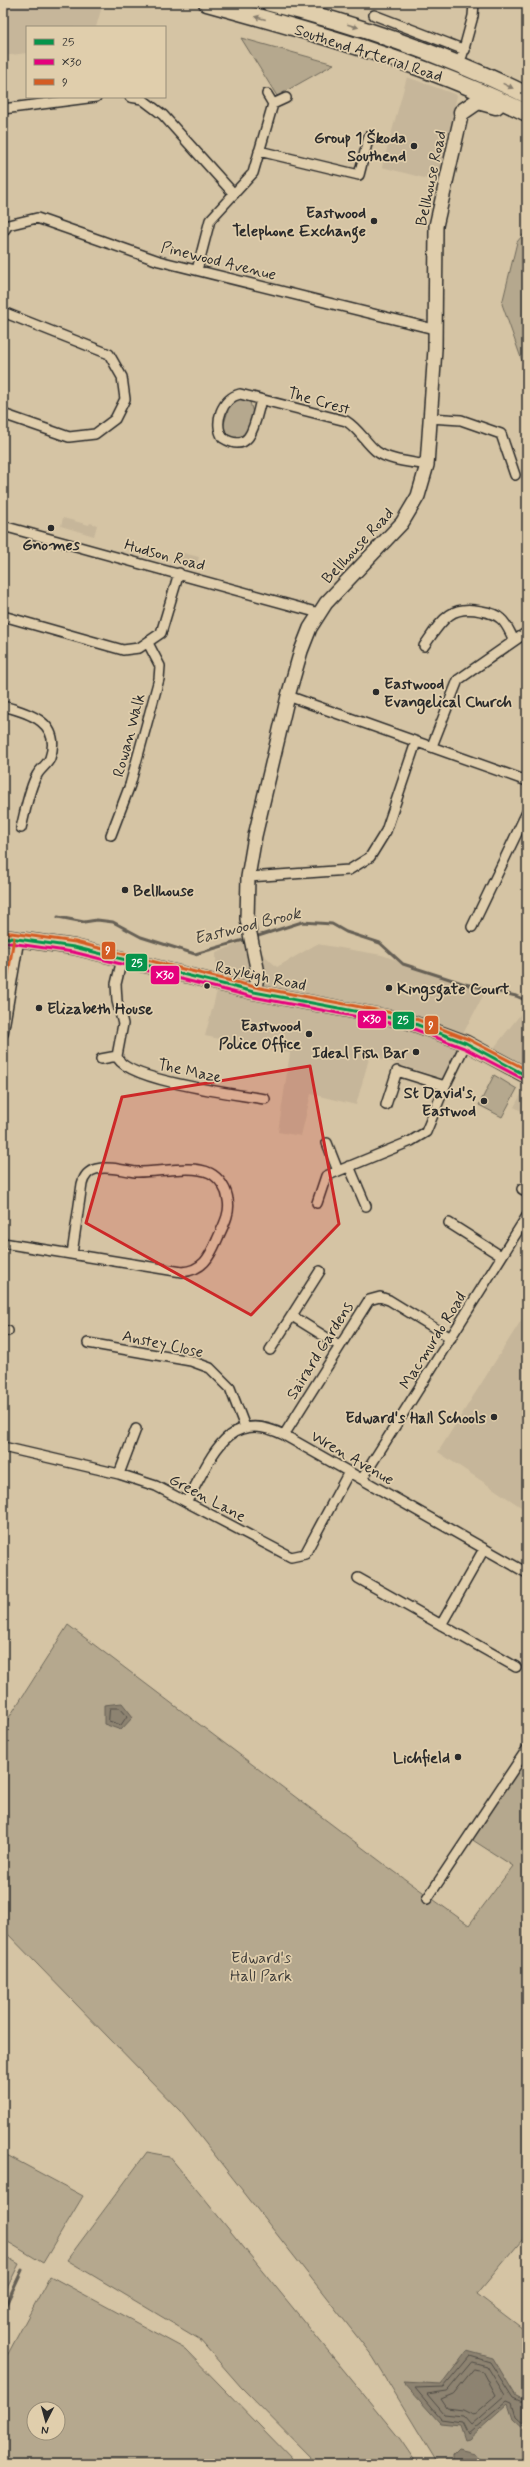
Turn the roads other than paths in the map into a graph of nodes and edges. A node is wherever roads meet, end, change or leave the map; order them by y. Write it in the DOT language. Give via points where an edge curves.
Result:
graph roads {
  1 [pos="207,3"];
  2 [pos="270,3"];
  3 [pos="474,3"];
  4 [pos="374,15"];
  5 [pos="301,16"];
  6 [pos="454,81"];
  7 [pos="267,94"];
  8 [pos="527,95"];
  9 [pos="88,98"];
  10 [pos="134,98"];
  11 [pos="286,98"];
  12 [pos="273,104"];
  13 [pos="3,109"];
  14 [pos="462,112"];
  15 [pos="527,113"];
  16 [pos="527,120"];
  17 [pos="369,136"];
  18 [pos="259,151"];
  19 [pos="234,194"];
  20 [pos="5,226"];
  21 [pos="198,270"];
  22 [pos="3,312"];
  23 [pos="434,329"];
  24 [pos="261,400"];
  25 [pos="3,414"];
  26 [pos="429,418"];
  27 [pos="427,465"];
  28 [pos="515,475"];
  29 [pos="3,526"];
  30 [pos="179,573"];
  31 [pos="319,613"];
  32 [pos="3,616"];
  33 [pos="527,632"];
  34 [pos="514,640"];
  35 [pos="148,643"];
  36 [pos="424,646"];
  37 [pos="288,696"];
  38 [pos="3,706"];
  39 [pos="416,742"];
  40 [pos="432,746"];
  41 [pos="527,781"];
  42 [pos="527,812"];
  43 [pos="21,828"];
  44 [pos="111,835"];
  45 [pos="248,877"];
  46 [pos="472,927"];
  47 [pos="3,937"];
  48 [pos="19,939"];
  49 [pos="122,959"];
  50 [pos="254,992"];
  51 [pos="3,1034"];
  52 [pos="466,1043"];
  53 [pos="117,1056"];
  54 [pos="101,1059"];
  55 [pos="527,1076"];
  56 [pos="445,1086"];
  57 [pos="265,1099"];
  58 [pos="386,1105"];
  59 [pos="327,1143"];
  60 [pos="349,1166"];
  61 [pos="338,1170"];
  62 [pos="317,1203"];
  63 [pos="366,1206"];
  64 [pos="527,1216"];
  65 [pos="450,1223"];
  66 [pos="3,1243"];
  67 [pos="72,1254"];
  68 [pos="501,1256"];
  69 [pos="320,1271"];
  70 [pos="292,1316"];
  71 [pos="451,1338"];
  72 [pos="88,1343"];
  73 [pos="340,1346"];
  74 [pos="270,1350"];
  75 [pos="245,1427"];
  76 [pos="136,1429"];
  77 [pos="284,1435"];
  78 [pos="3,1447"];
  79 [pos="349,1472"];
  80 [pos="119,1474"];
  81 [pos="362,1479"];
  82 [pos="187,1501"];
  83 [pos="484,1549"];
  84 [pos="527,1573"];
  85 [pos="358,1578"];
  86 [pos="441,1625"];
  87 [pos="516,1667"];
  88 [pos="527,1749"];
  89 [pos="428,1899"];
  5 -- 1 [label="highway, Southend Arterial Road, one-way"];
  2 -- 5 [label="highway, Southend Arterial Road"];
  3 -- 4 [label="street" via="463,53"];
  5 -- 6 [label="highway, Southend Arterial Road"];
  5 -- 8 [label="highway, Southend Arterial Road, one-way" via="410,45"];
  6 -- 14 [label="highway" via="462,95"];
  6 -- 15 [label="highway, Southend Arterial Road"];
  7 -- 12 [label="street"];
  9 -- 13 [label="street"];
  10 -- 19 [label="street" via="142,100 163,115"];
  11 -- 12 [label="street"];
  12 -- 18 [label="street"];
  14 -- 16 [label="highway" via="469,105 482,101"];
  14 -- 23 [label="street, Bellhouse Road" via="436,226"];
  17 -- 18 [label="street" via="359,175"];
  18 -- 19 [label="street" via="253,173"];
  19 -- 21 [label="street" via="210,220"];
  20 -- 21 [label="street, Pinewood Avenue" via="23,219 37,218 159,260"];
  21 -- 23 [label="street, Pinewood Avenue"];
  22 -- 25 [label="street" via="109,354 122,377 125,398 114,419 96,434 69,437"];
  23 -- 26 [label="street, Bellhouse Road"];
  24 -- 24 [label="street, The Crest" via="250,436 237,444 223,438 218,425 225,401 240,394"];
  24 -- 27 [label="street, The Crest" via="346,421 355,427 376,452"];
  26 -- 27 [label="street, Bellhouse Road"];
  26 -- 28 [label="street" via="461,420 501,434"];
  27 -- 31 [label="street, Bellhouse Road" via="418,496 402,523"];
  29 -- 30 [label="street, Hudson Road"];
  30 -- 31 [label="street, Hudson Road"];
  30 -- 35 [label="street" via="161,633"];
  31 -- 37 [label="street, Bellhouse Road" via="305,638"];
  32 -- 35 [label="street" via="123,650 139,648"];
  33 -- 34 [label="street"];
  34 -- 36 [label="street" via="501,618 484,611 464,608 441,622"];
  34 -- 40 [label="street" via="458,680"];
  35 -- 44 [label="street, Rowan Walk" via="160,666 159,679 130,785"];
  37 -- 39 [label="street"];
  37 -- 45 [label="street, Bellhouse Road" via="255,836"];
  38 -- 43 [label="street" via="30,713 46,726 53,741 50,759 36,776"];
  39 -- 40 [label="street"];
  39 -- 45 [label="street" via="386,831 370,857 349,870"];
  40 -- 41 [label="street"];
  42 -- 46 [label="street"];
  45 -- 50 [label="street, Bellhouse Road" via="246,902 258,973"];
  47 -- 48 [label="main road, Rayleigh Road"];
  48 -- 49 [label="main road, Rayleigh Road" via="74,947"];
  48 -- 51 [label="street"];
  49 -- 50 [label="main road, Rayleigh Road"];
  49 -- 53 [label="street" via="116,984 123,1024"];
  50 -- 52 [label="main road, Rayleigh Road" via="407,1021"];
  52 -- 55 [label="main road, Rayleigh Road"];
  52 -- 56 [label="street"];
  53 -- 54 [label="street"];
  53 -- 57 [label="street, The Maze" via="122,1064 136,1073 196,1088"];
  56 -- 58 [label="street" via="397,1070"];
  56 -- 60 [label="street" via="426,1132 411,1141"];
  59 -- 61 [label="street"];
  60 -- 61 [label="street"];
  60 -- 63 [label="street"];
  61 -- 62 [label="street" via="324,1178"];
  64 -- 68 [label="street, Macmurdo Road"];
  65 -- 68 [label="street"];
  66 -- 67 [label="street"];
  67 -- 67 [label="street" via="182,1272 198,1269 208,1259 226,1219 229,1201 227,1192 217,1178 204,1171 136,1172 106,1168 92,1171 86,1174 82,1184"];
  68 -- 71 [label="street, Macmurdo Road"];
  69 -- 70 [label="street"];
  70 -- 73 [label="street"];
  70 -- 74 [label="street"];
  71 -- 73 [label="street, Sairard Gardens" via="390,1300 375,1297 366,1304"];
  71 -- 81 [label="street, Macmurdo Road"];
  72 -- 75 [label="street, Anstey Close" via="191,1360 210,1368 230,1388"];
  73 -- 77 [label="street, Sairard Gardens"];
  75 -- 77 [label="street, Wren Avenue" via="266,1427"];
  75 -- 82 [label="street" via="231,1434 220,1445"];
  76 -- 80 [label="street"];
  77 -- 79 [label="street, Wren Avenue"];
  78 -- 80 [label="street, Green Lane"];
  79 -- 81 [label="street, Wren Avenue"];
  79 -- 82 [label="street, Green Lane" via="305,1554 296,1558 286,1556"];
  80 -- 82 [label="street, Green Lane" via="156,1486"];
  81 -- 83 [label="street, Wren Avenue"];
  83 -- 84 [label="street, Wren Avenue"];
  83 -- 86 [label="street"];
  85 -- 86 [label="street"];
  86 -- 87 [label="street"];
  88 -- 89 [label="street"];
}
